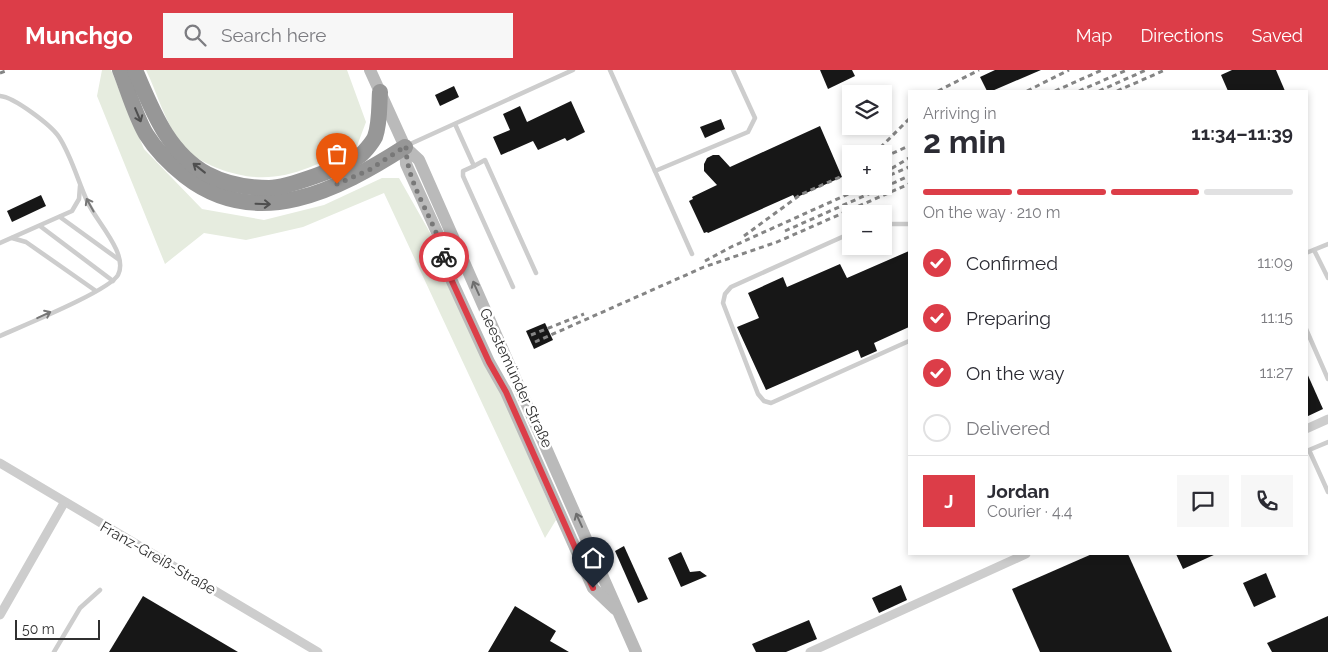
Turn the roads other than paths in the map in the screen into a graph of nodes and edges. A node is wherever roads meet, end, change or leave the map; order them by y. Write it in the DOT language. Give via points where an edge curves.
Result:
graph roads {
  1 [pos="120,70"];
  2 [pos="135,70"];
  3 [pos="370,70"];
  4 [pos="573,70"];
  5 [pos="610,70"];
  6 [pos="734,70"];
  7 [pos="380,92"];
  8 [pos="0,96"];
  9 [pos="455,124"];
  10 [pos="406,146"];
  11 [pos="358,157"];
  12 [pos="474,166"];
  13 [pos="655,171"];
  14 [pos="80,184"];
  15 [pos="60,216"];
  16 [pos="892,224"];
  17 [pos="908,224"];
  18 [pos="40,226"];
  19 [pos="842,237"];
  20 [pos="12,238"];
  21 [pos="0,243"];
  22 [pos="1328,244"];
  23 [pos="1314,250"];
  24 [pos="1308,252"];
  25 [pos="692,254"];
  26 [pos="119,260"];
  27 [pos="536,273"];
  28 [pos="1328,278"];
  29 [pos="113,281"];
  30 [pos="513,287"];
  31 [pos="96,291"];
  32 [pos="1308,334"];
  33 [pos="0,336"];
  34 [pos="908,341"];
  35 [pos="1328,379"];
  36 [pos="1328,419"];
  37 [pos="1308,428"];
  38 [pos="1328,442"];
  39 [pos="0,463"];
  40 [pos="1328,492"];
  41 [pos="64,503"];
  42 [pos="1024,555"];
  43 [pos="100,590"];
  44 [pos="619,613"];
  45 [pos="0,614"];
  46 [pos="54,652"];
  47 [pos="318,652"];
  48 [pos="636,652"];
  49 [pos="810,652"];
  1 -- 10 [label="highway, one-way" via="146,133 169,163 200,188 240,203 274,204 305,197 369,170"];
  11 -- 2 [label="highway, one-way" via="305,180 271,188 241,187 207,174 179,152 160,127"];
  3 -- 7 [label="street, Geestemünder Straße"];
  4 -- 9 [label="lane"];
  5 -- 13 [label="lane"];
  6 -- 13 [label="lane" via="755,118 753,126 748,132"];
  7 -- 10 [label="street, Geestemünder Straße"];
  7 -- 11 [label="highway" via="374,138"];
  8 -- 14 [label="lane" via="42,120 58,136"];
  9 -- 10 [label="lane"];
  9 -- 12 [label="lane"];
  10 -- 11 [label="highway"];
  44 -- 10 [label="street, Geestemünder Straße, one-way" via="419,160"];
  10 -- 44 [label="street, Geestemünder Straße" via="406,164 441,241 445,266 506,392 593,588"];
  12 -- 27 [label="lane" via="485,160"];
  12 -- 30 [label="lane" via="463,171 463,176"];
  13 -- 25 [label="lane"];
  14 -- 15 [label="lane" via="79,199 72,211"];
  26 -- 14 [label="lane, one-way"];
  15 -- 18 [label="lane"];
  15 -- 26 [label="lane"];
  16 -- 17 [label="lane"];
  18 -- 20 [label="lane"];
  18 -- 29 [label="lane"];
  19 -- 34 [label="lane" via="731,287 725,294 723,303 758,394 771,403"];
  20 -- 21 [label="lane"];
  20 -- 31 [label="lane" via="26,242"];
  22 -- 23 [label="lane"];
  23 -- 24 [label="lane"];
  23 -- 28 [label="lane"];
  26 -- 29 [label="lane" via="119,273"];
  29 -- 31 [label="lane"];
  33 -- 31 [label="lane, one-way"];
  32 -- 35 [label="lane"];
  36 -- 37 [label="street"];
  38 -- 40 [label="lane" via="1309,450"];
  39 -- 41 [label="street, Franz-Greiß-Straße"];
  41 -- 45 [label="street"];
  41 -- 47 [label="street, Franz-Greiß-Straße"];
  42 -- 49 [label="street"];
  43 -- 46 [label="lane" via="80,608"];
  44 -- 48 [label="street, Geestemünder Straße"];
}
